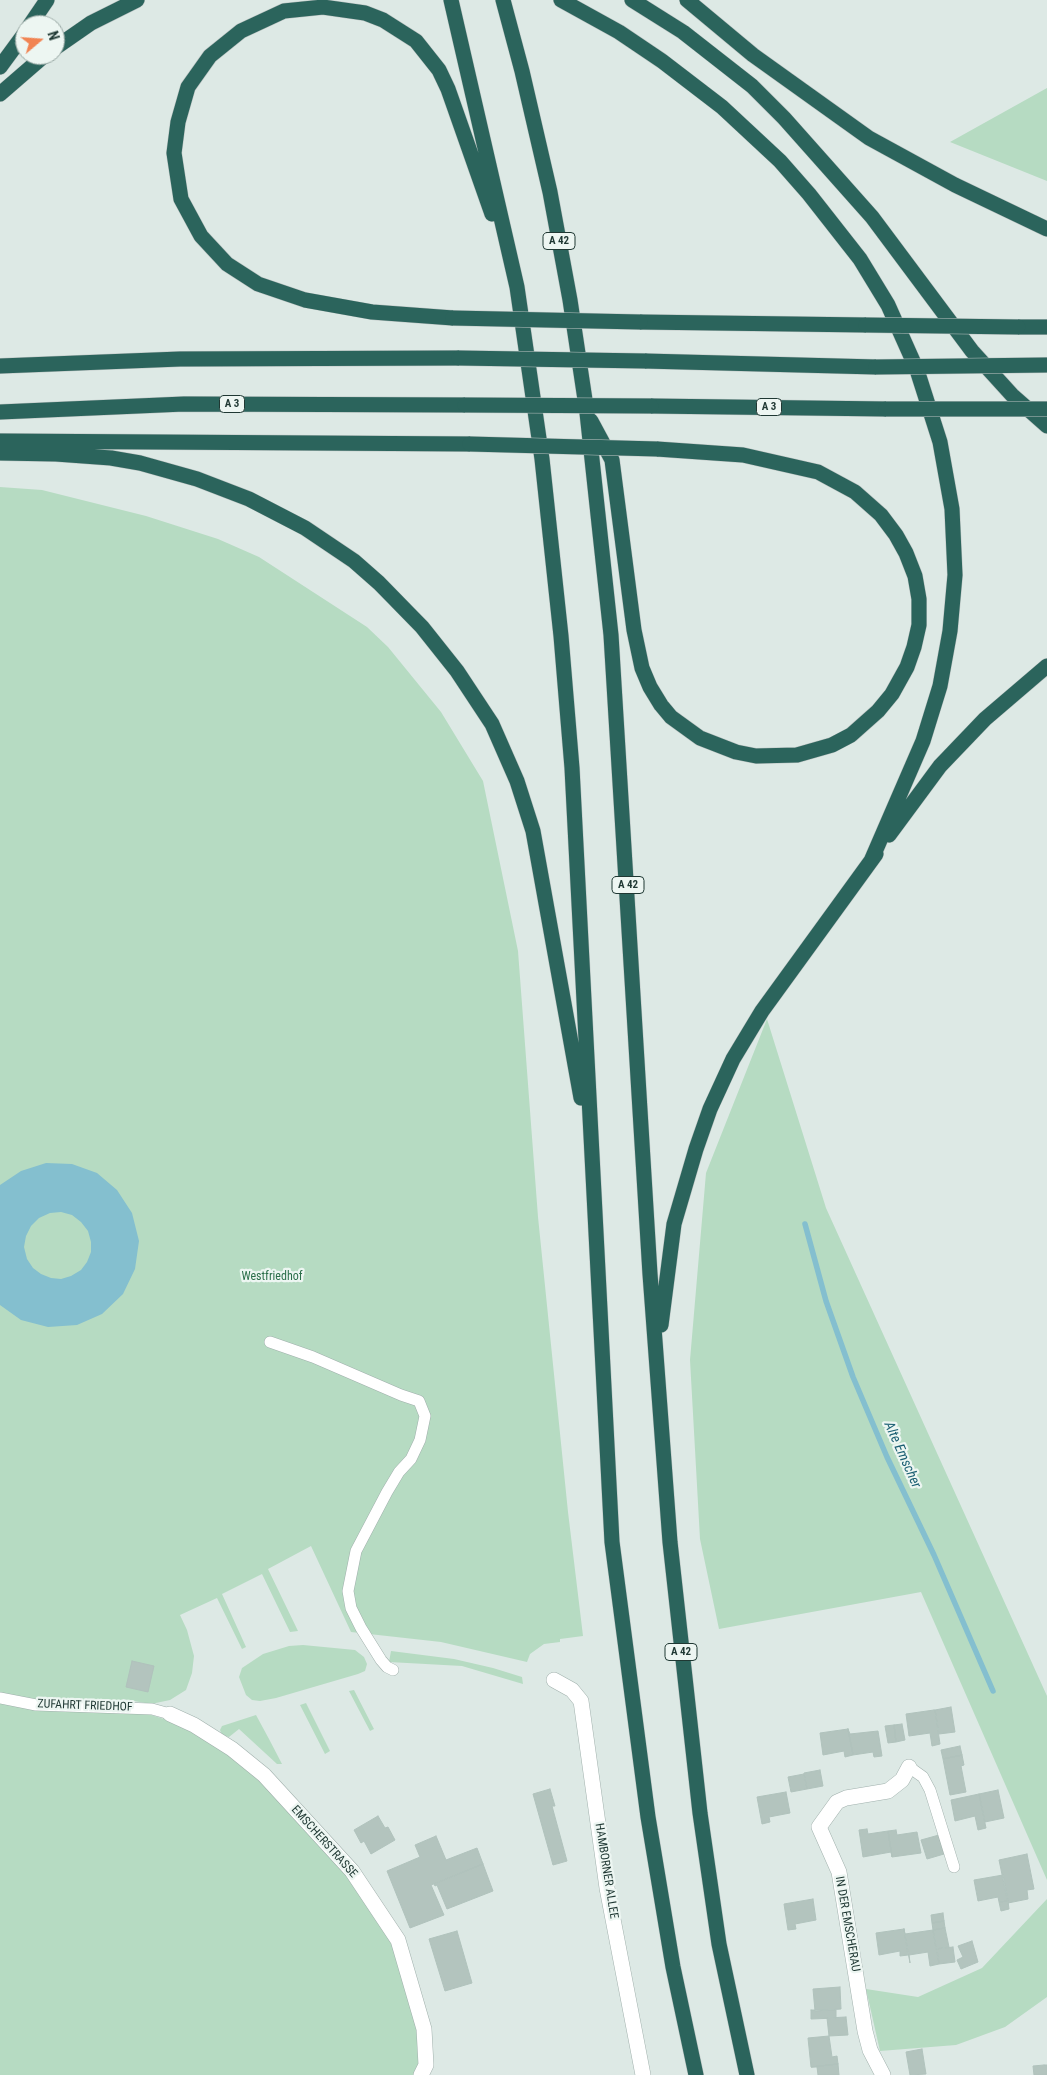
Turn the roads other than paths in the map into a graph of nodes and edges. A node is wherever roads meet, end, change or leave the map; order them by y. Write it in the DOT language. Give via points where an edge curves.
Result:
graph roads {
  1 [pos="47,0"];
  2 [pos="138,0"];
  3 [pos="451,0"];
  4 [pos="503,0"];
  5 [pos="561,0"];
  6 [pos="632,0"];
  7 [pos="688,0"];
  8 [pos="37,15"];
  9 [pos="65,41"];
  10 [pos="15,47"];
  11 [pos="33,65"];
  12 [pos="0,67"];
  13 [pos="0,94"];
  14 [pos="1047,228"];
  15 [pos="517,287"];
  16 [pos="1047,327"];
  17 [pos="1047,365"];
  18 [pos="0,366"];
  19 [pos="1047,409"];
  20 [pos="0,412"];
  21 [pos="587,413"];
  22 [pos="1047,426"];
  23 [pos="0,441"];
  24 [pos="0,453"];
  25 [pos="1047,666"];
  26 [pos="871,861"];
  27 [pos="593,1168"];
  28 [pos="270,1342"];
  29 [pos="657,1358"];
  30 [pos="393,1670"];
  31 [pos="554,1680"];
  32 [pos="0,1698"];
  33 [pos="170,1714"];
  34 [pos="908,1767"];
  35 [pos="954,1867"];
  36 [pos="421,2075"];
  37 [pos="643,2075"];
  38 [pos="696,2075"];
  39 [pos="748,2075"];
  40 [pos="883,2075"];
  1 -- 8 [label="highway"];
  2 -- 9 [label="highway" via="91,23"];
  3 -- 15 [label="highway"];
  4 -- 21 [label="highway, A 42" via="550,192"];
  5 -- 26 [label="highway" via="662,60 722,107 780,161 860,259 888,305 917,370 940,442 952,509 955,575 950,631 940,686 923,742"];
  6 -- 22 [label="highway" via="683,32 752,86 784,118 872,217 972,352 1012,395"];
  7 -- 14 [label="highway" via="753,55 869,138 955,185"];
  10 -- 12 [label="highway"];
  11 -- 13 [label="highway"];
  15 -- 16 [label="highway, bridge" via="448,88 428,54 403,31 384,20 345,9 323,7 284,11 241,31 210,56 188,87 178,122 174,154 181,199 200,236 227,264 258,284 304,300 372,312 453,318"];
  15 -- 27 [label="highway" via="542,459 562,654 572,778"];
  17 -- 18 [label="highway, bridge" via="876,366 458,358 180,359"];
  19 -- 20 [label="highway, A 3, bridge" via="184,404"];
  21 -- 23 [label="highway, bridge" via="612,460 642,668 650,687 672,717 700,738 736,752 756,756 797,755 832,745 850,735 878,711 892,694 914,648 919,625 915,576 896,535 881,515 855,492 818,472 743,455 657,449 470,444"];
  21 -- 29 [label="highway, A 42" via="611,635"];
  24 -- 27 [label="highway" via="56,454 140,463 197,479 249,499 306,528 354,561 422,627 457,671 492,724 517,782 533,831"];
  25 -- 26 [label="highway" via="985,719 940,766"];
  26 -- 29 [label="highway" via="762,1011 733,1059 710,1109 674,1224"];
  27 -- 38 [label="highway" via="612,1542 648,1817"];
  28 -- 30 [label="lane" via="419,1401 425,1416 420,1440 411,1459 387,1492 356,1552 348,1591 351,1608 361,1628 381,1660"];
  29 -- 39 [label="highway, A 42" via="670,1542 700,1813 719,1944"];
  31 -- 37 [label="street, HAMBORNER ALLEE" via="572,1690 581,1701 607,1888"];
  32 -- 33 [label="lane, ZUFAHRT FRIEDHOF" via="36,1705 152,1709"];
  33 -- 36 [label="street, EMSCHERSTRASSE" via="232,1749 264,1775 352,1871 398,1940 425,2034 426,2065"];
  34 -- 35 [label="lane" via="923,1777 930,1790"];
  34 -- 40 [label="street, IN DER EMSCHERAU" via="902,1780 888,1791 837,1802 819,1827 839,1872 865,2031 870,2050"];
}
